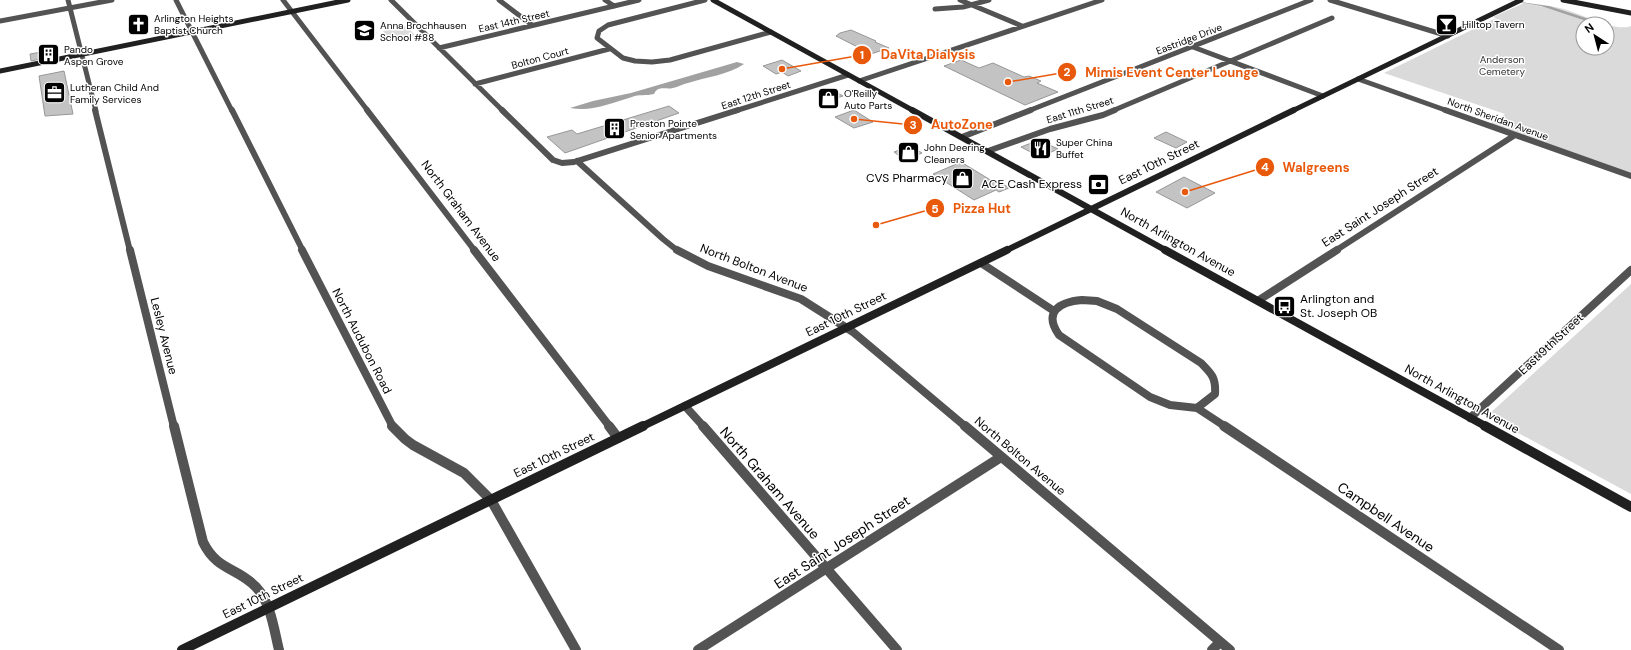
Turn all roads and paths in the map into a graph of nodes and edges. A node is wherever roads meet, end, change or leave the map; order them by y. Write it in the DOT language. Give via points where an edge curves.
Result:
graph roads {
  1 [pos="68,0"];
  2 [pos="112,0"];
  3 [pos="176,0"];
  4 [pos="283,0"];
  5 [pos="348,0"];
  6 [pos="391,0"];
  7 [pos="499,0"];
  8 [pos="605,0"];
  9 [pos="639,0"];
  10 [pos="705,0"];
  11 [pos="713,0"];
  12 [pos="960,0"];
  13 [pos="989,0"];
  14 [pos="1102,0"];
  15 [pos="1311,0"];
  16 [pos="1330,0"];
  17 [pos="1521,0"];
  18 [pos="1562,0"];
  19 [pos="972,5"];
  20 [pos="614,6"];
  21 [pos="70,8"];
  22 [pos="935,9"];
  23 [pos="292,11"];
  24 [pos="1631,12"];
  25 [pos="1332,18"];
  26 [pos="0,21"];
  27 [pos="532,26"];
  28 [pos="1022,26"];
  29 [pos="192,32"];
  30 [pos="772,32"];
  31 [pos="1448,36"];
  32 [pos="1193,47"];
  33 [pos="439,48"];
  34 [pos="609,49"];
  35 [pos="82,54"];
  36 [pos="1230,61"];
  37 [pos="0,71"];
  38 [pos="848,75"];
  39 [pos="1358,79"];
  40 [pos="859,81"];
  41 [pos="475,84"];
  42 [pos="1323,96"];
  43 [pos="1515,135"];
  44 [pos="962,137"];
  45 [pos="988,151"];
  46 [pos="577,161"];
  47 [pos="1631,176"];
  48 [pos="1092,209"];
  49 [pos="981,262"];
  50 [pos="1631,270"];
  51 [pos="1259,300"];
  52 [pos="1054,311"];
  53 [pos="847,327"];
  54 [pos="685,406"];
  55 [pos="1197,408"];
  56 [pos="1470,418"];
  57 [pos="618,438"];
  58 [pos="1001,457"];
  59 [pos="491,500"];
  60 [pos="1631,507"];
  61 [pos="826,568"];
  62 [pos="267,609"];
  63 [pos="1216,646"];
  64 [pos="182,650"];
  65 [pos="279,650"];
  66 [pos="576,650"];
  67 [pos="698,650"];
  68 [pos="897,650"];
  69 [pos="1230,650"];
  70 [pos="1559,650"];
  1 -- 21 [label="street, Lesley Avenue"];
  2 -- 21 [label="street"];
  3 -- 29 [label="street, North Audubon Road"];
  4 -- 23 [label="street, North Graham Avenue"];
  5 -- 23 [label="main road"];
  6 -- 33 [label="street"];
  7 -- 27 [label="street"];
  8 -- 20 [label="street"];
  9 -- 20 [label="street, East 14th Street"];
  10 -- 34 [label="street" via="605,26 598,31 596,37"];
  11 -- 30 [label="main road, North Arlington Avenue"];
  12 -- 19 [label="street"];
  13 -- 19 [label="street"];
  14 -- 28 [label="street"];
  15 -- 32 [label="street, Eastridge Drive"];
  16 -- 31 [label="street"];
  17 -- 31 [label="main road, East 10th Street"];
  18 -- 24 [label="main road"];
  19 -- 22 [label="street"];
  19 -- 28 [label="street"];
  20 -- 27 [label="street, East 14th Street"];
  21 -- 26 [label="street"];
  21 -- 35 [label="street, Lesley Avenue"];
  23 -- 29 [label="main road"];
  23 -- 57 [label="street, North Graham Avenue"];
  25 -- 36 [label="street, East 11th Street"];
  27 -- 33 [label="street, East 14th Street"];
  28 -- 40 [label="street"];
  29 -- 35 [label="main road"];
  29 -- 59 [label="street, North Audubon Road" via="390,424 413,446 465,473"];
  30 -- 34 [label="street" via="662,61 630,60"];
  30 -- 38 [label="main road, North Arlington Avenue"];
  31 -- 39 [label="main road, East 10th Street"];
  32 -- 36 [label="street"];
  32 -- 44 [label="street, Eastridge Drive"];
  33 -- 41 [label="street"];
  34 -- 41 [label="street, Bolton Court"];
  35 -- 37 [label="main road"];
  35 -- 62 [label="street, Lesley Avenue" via="203,542 214,560 256,587"];
  36 -- 42 [label="street"];
  36 -- 45 [label="street, East 11th Street" via="1103,115 1050,129"];
  38 -- 40 [label="main road, North Arlington Avenue"];
  38 -- 46 [label="street, East 12th Street"];
  39 -- 42 [label="main road, East 10th Street"];
  39 -- 43 [label="street, North Sheridan Avenue"];
  40 -- 44 [label="main road, North Arlington Avenue"];
  41 -- 46 [label="street" via="553,160 562,163"];
  42 -- 48 [label="main road, East 10th Street"];
  43 -- 47 [label="street, North Sheridan Avenue"];
  43 -- 51 [label="street, East Saint Joseph Street"];
  44 -- 45 [label="main road, North Arlington Avenue"];
  45 -- 48 [label="main road, North Arlington Avenue"];
  46 -- 53 [label="street, North Bolton Avenue" via="662,239 680,252 708,266 802,299"];
  48 -- 49 [label="main road, East 10th Street"];
  48 -- 51 [label="main road, North Arlington Avenue"];
  49 -- 52 [label="street"];
  49 -- 53 [label="main road, East 10th Street"];
  50 -- 56 [label="street, East 9th Street"];
  51 -- 56 [label="main road, North Arlington Avenue"];
  52 -- 55 [label="street, Campbell Avenue" via="1051,316 1052,322 1059,335 1146,395 1165,404"];
  52 -- 55 [label="street" via="1064,303 1076,300 1104,303 1201,363 1214,377 1216,387 1215,394"];
  53 -- 54 [label="main road, East 10th Street"];
  53 -- 58 [label="street, North Bolton Avenue"];
  54 -- 57 [label="main road, East 10th Street"];
  54 -- 61 [label="street, North Graham Avenue"];
  55 -- 70 [label="street, Campbell Avenue"];
  56 -- 60 [label="main road, North Arlington Avenue"];
  57 -- 59 [label="main road, East 10th Street"];
  58 -- 61 [label="street, East Saint Joseph Street"];
  58 -- 63 [label="street, North Bolton Avenue"];
  59 -- 62 [label="main road, East 10th Street"];
  59 -- 66 [label="street, North Audubon Road"];
  61 -- 67 [label="street, East Saint Joseph Street"];
  61 -- 68 [label="street, North Graham Avenue"];
  62 -- 64 [label="main road, East 10th Street"];
  62 -- 65 [label="street, Lesley Avenue"];
  63 -- 69 [label="street, North Bolton Avenue"];
}
